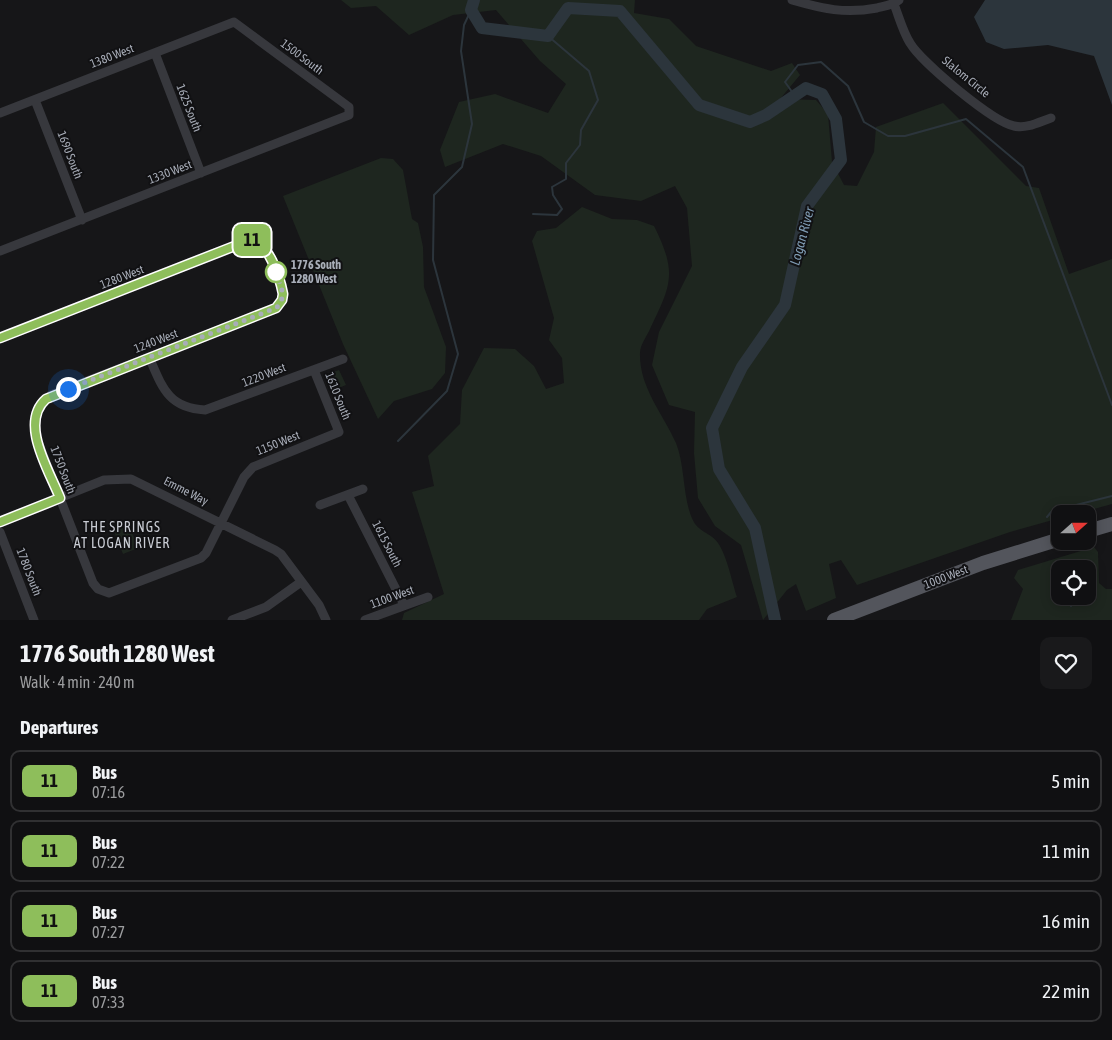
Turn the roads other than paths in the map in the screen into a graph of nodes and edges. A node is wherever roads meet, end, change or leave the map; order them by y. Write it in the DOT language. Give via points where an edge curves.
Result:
graph roads {
  1 [pos="792,0"];
  2 [pos="897,2"];
  3 [pos="234,22"];
  4 [pos="155,53"];
  5 [pos="35,100"];
  6 [pos="0,113"];
  7 [pos="349,115"];
  8 [pos="1051,118"];
  9 [pos="201,173"];
  10 [pos="82,220"];
  11 [pos="0,252"];
  12 [pos="282,300"];
  13 [pos="0,338"];
  14 [pos="149,357"];
  15 [pos="344,359"];
  16 [pos="314,370"];
  17 [pos="38,406"];
  18 [pos="339,432"];
  19 [pos="363,489"];
  20 [pos="348,495"];
  21 [pos="60,498"];
  22 [pos="320,505"];
  23 [pos="0,522"];
  24 [pos="221,522"];
  25 [pos="1112,524"];
  26 [pos="1096,529"];
  27 [pos="0,532"];
  28 [pos="1051,542"];
  29 [pos="301,582"];
  30 [pos="105,592"];
  31 [pos="428,597"];
  32 [pos="404,605"];
  33 [pos="34,620"];
  34 [pos="232,620"];
  35 [pos="326,620"];
  36 [pos="365,620"];
  37 [pos="834,620"];
  1 -- 2 [label="street" via="820,9 854,12"];
  2 -- 8 [label="street, Slalom Circle" via="910,44 940,75 1000,120 1014,126 1026,126"];
  3 -- 4 [label="street, 1380 West"];
  3 -- 7 [label="street, 1500 South" via="349,107"];
  4 -- 5 [label="street, 1380 West"];
  4 -- 9 [label="street, 1625 South"];
  5 -- 6 [label="street, 1380 West"];
  5 -- 10 [label="street, 1690 South"];
  7 -- 9 [label="street, 1330 West"];
  9 -- 10 [label="street, 1330 West"];
  10 -- 11 [label="street, 1330 West"];
  12 -- 13 [label="street, 1280 West" via="282,288 266,248 253,240"];
  12 -- 14 [label="street, 1240 West" via="276,308"];
  14 -- 16 [label="street, 1220 West" via="164,392 192,409 210,409"];
  14 -- 17 [label="street, 1240 West" via="51,396"];
  15 -- 16 [label="street, 1220 West"];
  16 -- 18 [label="street, 1610 South"];
  17 -- 21 [label="street, 1750 South" via="35,434"];
  18 -- 24 [label="street, 1150 West" via="253,468 244,477"];
  19 -- 20 [label="street"];
  20 -- 22 [label="street"];
  20 -- 32 [label="street, 1615 South"];
  21 -- 23 [label="street, Emme Way"];
  21 -- 24 [label="street, Emme Way" via="104,480 131,479"];
  21 -- 30 [label="street, 1750 South" via="93,583"];
  24 -- 29 [label="street, Emme Way" via="275,550"];
  24 -- 30 [label="street, 1150 West" via="201,558 118,591"];
  25 -- 26 [label="main road"];
  27 -- 33 [label="street, 1780 South"];
  28 -- 37 [label="main road, 1000 West"];
  29 -- 34 [label="street" via="266,607"];
  29 -- 35 [label="street, Emme Way" via="319,604"];
  31 -- 32 [label="street, 1100 West"];
  32 -- 36 [label="street, 1100 West"];
}
